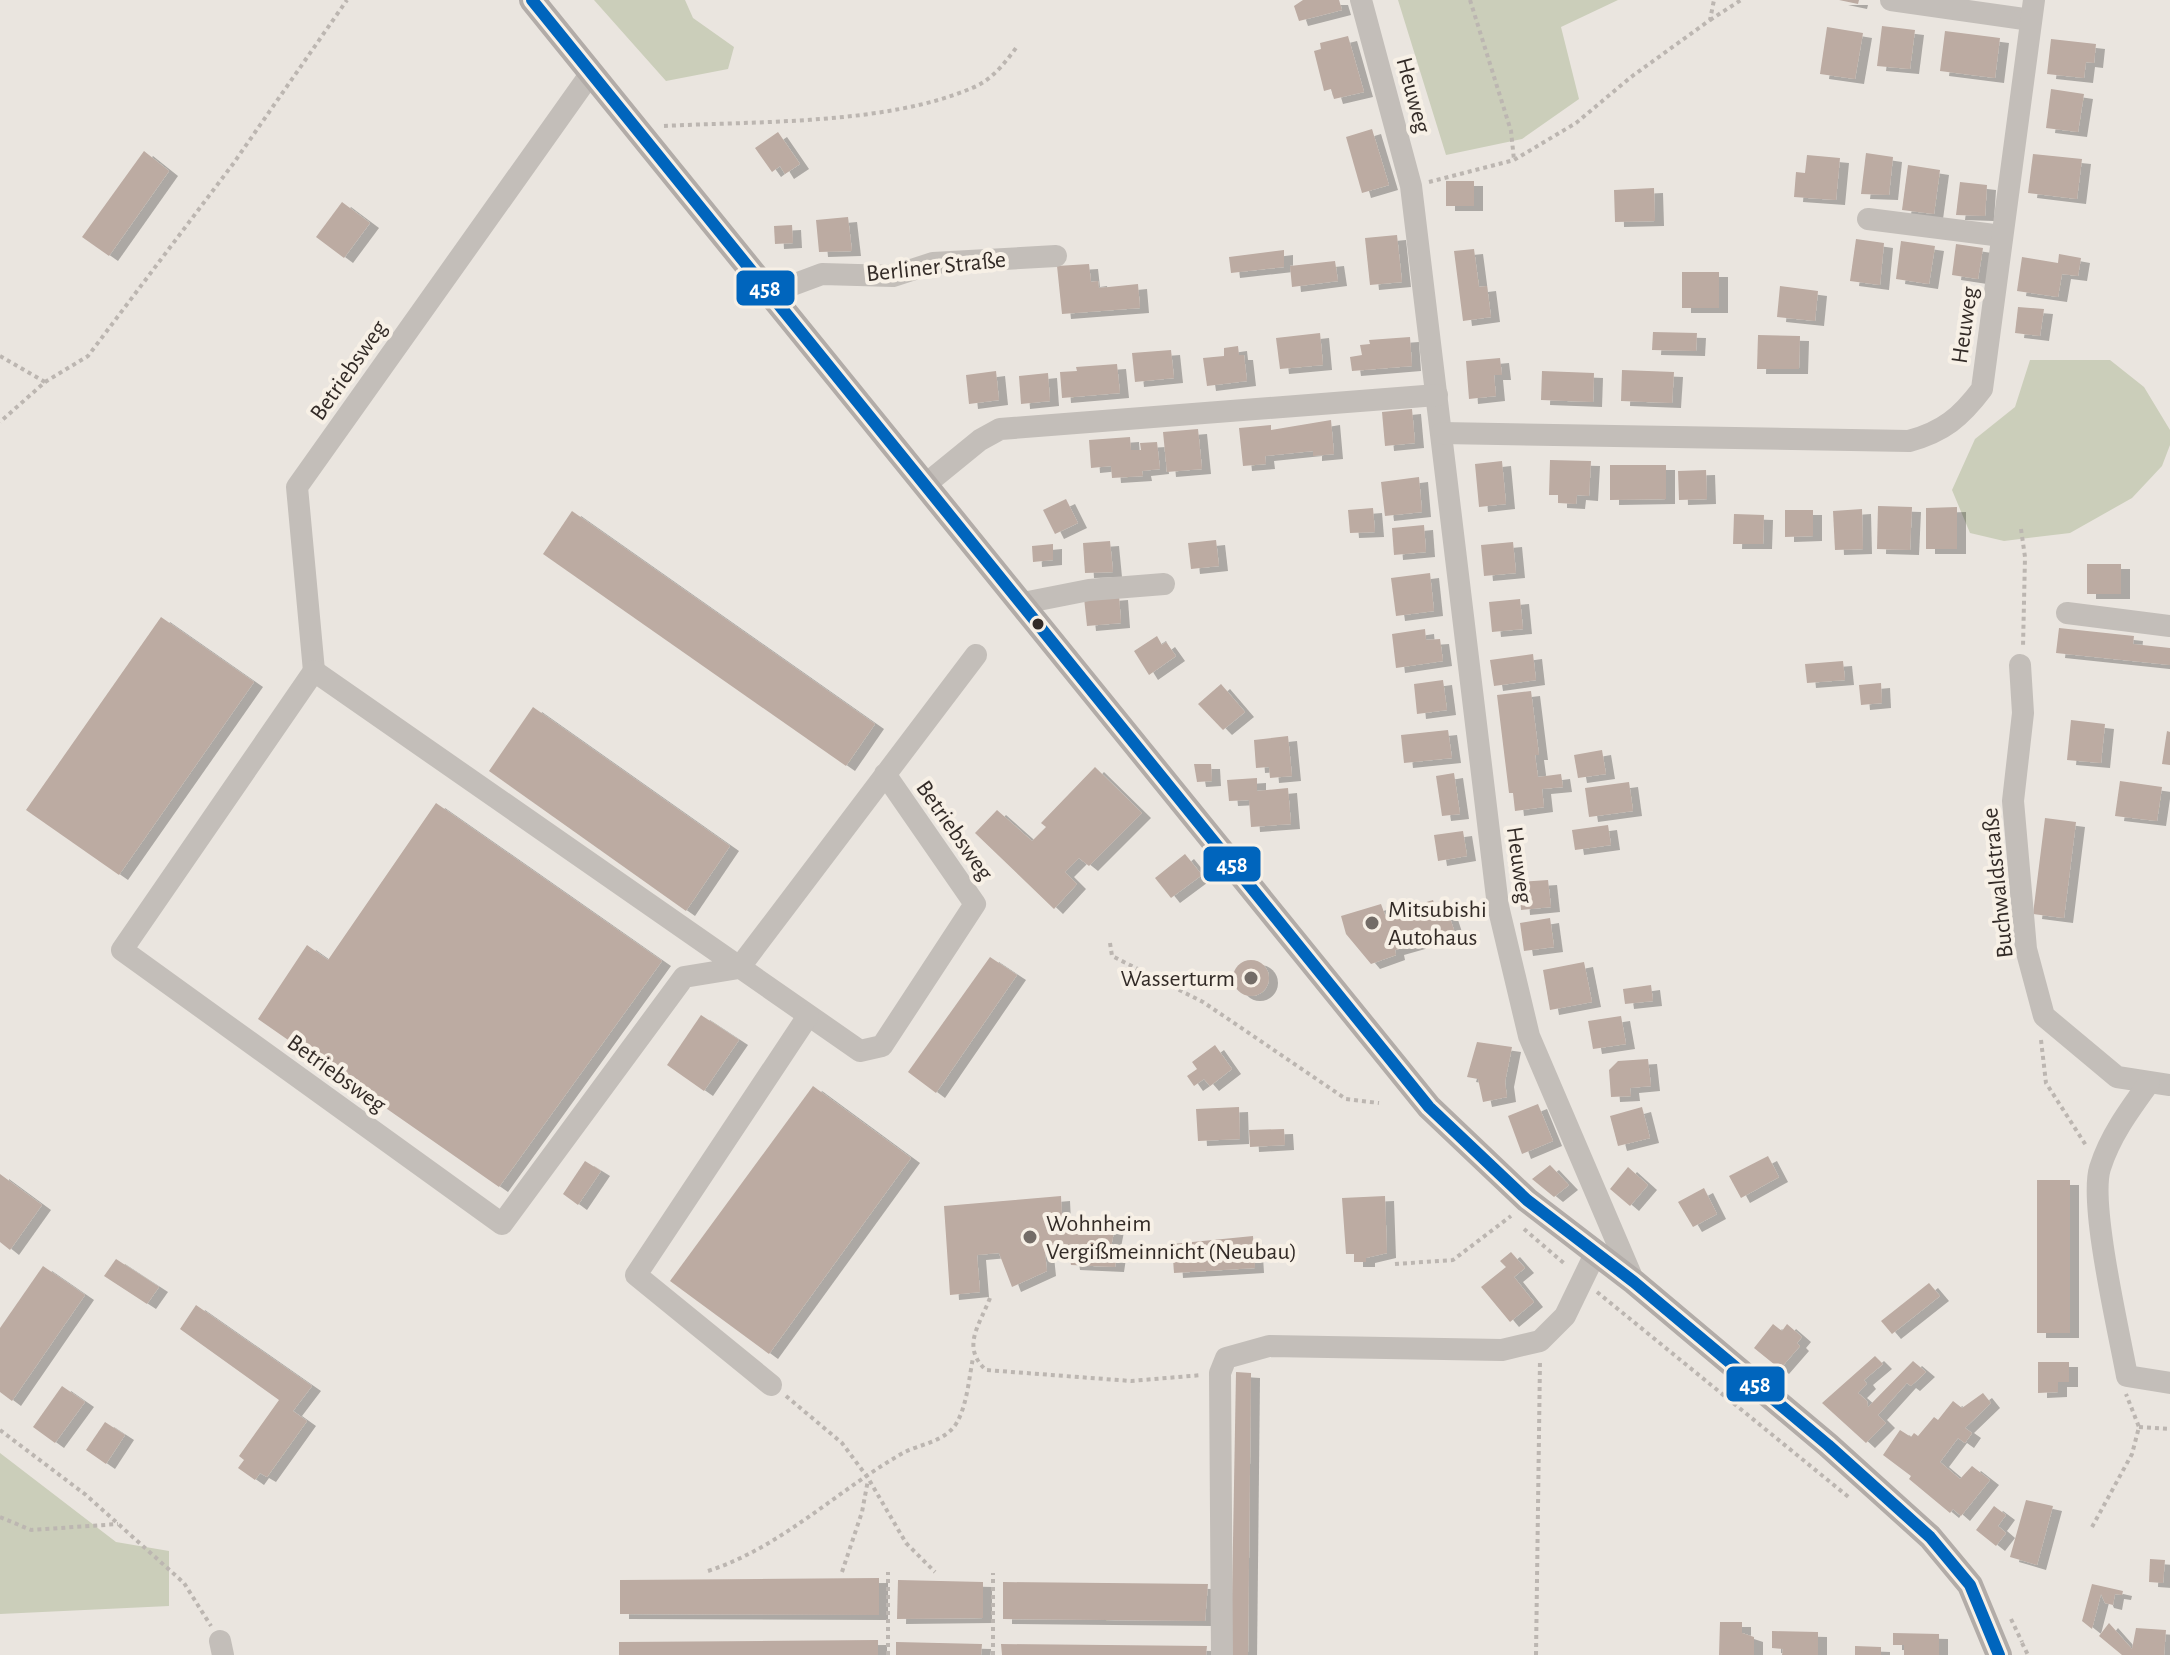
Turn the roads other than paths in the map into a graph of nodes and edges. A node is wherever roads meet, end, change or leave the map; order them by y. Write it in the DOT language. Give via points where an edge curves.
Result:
graph roads {
  1 [pos="532,0"];
  2 [pos="1361,0"];
  3 [pos="1891,0"];
  4 [pos="2033,10"];
  5 [pos="591,73"];
  6 [pos="1868,219"];
  7 [pos="2002,236"];
  8 [pos="1056,256"];
  9 [pos="771,293"];
  10 [pos="1437,395"];
  11 [pos="1442,433"];
  12 [pos="926,484"];
  13 [pos="1164,584"];
  14 [pos="1023,603"];
  15 [pos="2067,613"];
  16 [pos="2170,626"];
  17 [pos="976,655"];
  18 [pos="2020,665"];
  19 [pos="314,671"];
  20 [pos="885,774"];
  21 [pos="739,968"];
  22 [pos="808,1016"];
  23 [pos="2160,1084"];
  24 [pos="1596,1252"];
  25 [pos="1634,1282"];
  26 [pos="2170,1383"];
  27 [pos="771,1385"];
  28 [pos="1222,1655"];
  29 [pos="1999,1655"];
  1 -- 5 [label="main road"];
  2 -- 10 [label="street, Heuweg" via="1411,186"];
  3 -- 4 [label="street, Heuweg"];
  4 -- 7 [label="street, Heuweg"];
  5 -- 9 [label="main road"];
  5 -- 19 [label="street, Betriebsweg" via="297,487"];
  6 -- 7 [label="street"];
  7 -- 11 [label="street, Heuweg" via="1982,389 1961,417 1934,435 1909,441"];
  8 -- 9 [label="street, Berliner Straße" via="933,263 893,276 822,274"];
  9 -- 12 [label="main road"];
  10 -- 11 [label="street, Heuweg"];
  10 -- 12 [label="street" via="1000,429"];
  11 -- 25 [label="street, Heuweg" via="1498,906 1529,1036"];
  12 -- 14 [label="main road"];
  13 -- 14 [label="street" via="1089,590"];
  14 -- 24 [label="main road" via="1429,1107 1527,1200"];
  15 -- 16 [label="street"];
  17 -- 20 [label="street, Betriebsweg"];
  18 -- 23 [label="street, Buchwaldstraße" via="2023,713 2013,801 2026,949 2044,1016 2117,1077"];
  19 -- 21 [label="street, Betriebsweg"];
  19 -- 21 [label="street, Betriebsweg" via="122,950 502,1224 684,977"];
  20 -- 21 [label="street, Betriebsweg"];
  20 -- 22 [label="street, Betriebsweg" via="975,904 882,1046 860,1051"];
  21 -- 22 [label="street, Betriebsweg"];
  22 -- 27 [label="street" via="636,1275"];
  23 -- 26 [label="street" via="2123,1117 2099,1170 2099,1216 2127,1376"];
  24 -- 25 [label="main road"];
  24 -- 28 [label="street" via="1565,1316 1540,1341 1502,1350 1269,1346 1226,1358 1220,1373"];
  25 -- 29 [label="main road" via="1930,1537 1970,1585"];
}
